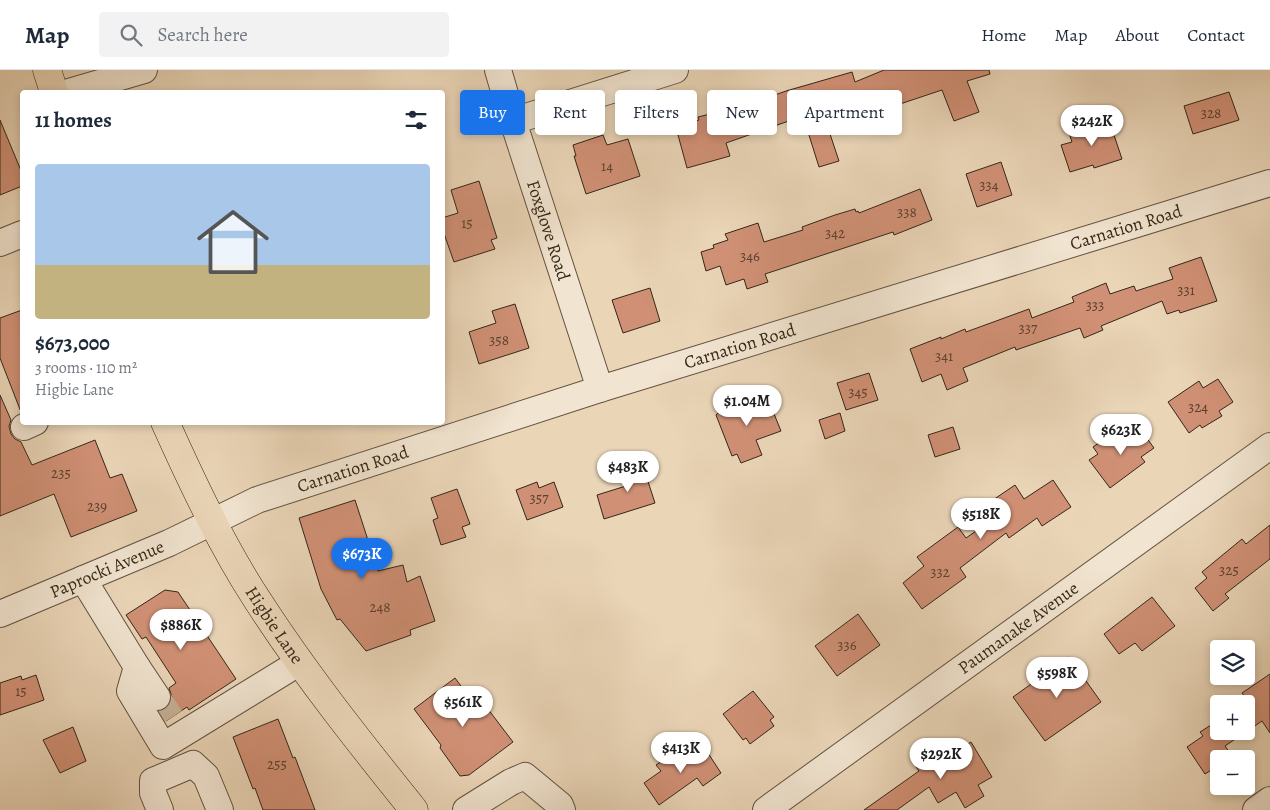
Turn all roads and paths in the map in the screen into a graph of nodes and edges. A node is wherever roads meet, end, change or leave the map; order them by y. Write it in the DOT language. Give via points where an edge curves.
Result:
graph roads {
  1 [pos="47,70"];
  2 [pos="498,70"];
  3 [pos="675,70"];
  4 [pos="133,72"];
  5 [pos="53,90"];
  6 [pos="75,90"];
  7 [pos="504,90"];
  8 [pos="525,117"];
  9 [pos="518,135"];
  10 [pos="1270,183"];
  11 [pos="20,235"];
  12 [pos="0,243"];
  13 [pos="600,389"];
  14 [pos="166,425"];
  15 [pos="1270,446"];
  16 [pos="214,521"];
  17 [pos="83,579"];
  18 [pos="0,614"];
  19 [pos="300,662"];
  20 [pos="137,667"];
  21 [pos="157,697"];
  22 [pos="1270,800"];
  23 [pos="474,808"];
  24 [pos="160,810"];
  25 [pos="220,810"];
  26 [pos="414,810"];
  27 [pos="562,810"];
  28 [pos="766,810"];
  29 [pos="1256,810"];
  1 -- 5 [label="main road"];
  2 -- 7 [label="street, Foxglove Road"];
  3 -- 8 [label="street"];
  4 -- 6 [label="street"];
  9 -- 13 [label="street, Foxglove Road"];
  10 -- 13 [label="street, Carnation Road"];
  11 -- 12 [label="street"];
  13 -- 16 [label="street, Carnation Road" via="257,500"];
  14 -- 16 [label="main road, Higbie Lane"];
  15 -- 28 [label="street, Paumanake Avenue"];
  16 -- 17 [label="street, Paprocki Avenue"];
  16 -- 19 [label="main road, Higbie Lane" via="257,600"];
  17 -- 18 [label="street, Paprocki Avenue"];
  17 -- 20 [label="street"];
  19 -- 20 [label="street" via="176,726 163,746 130,691"];
  19 -- 26 [label="main road, Higbie Lane"];
  20 -- 21 [label="street"];
  22 -- 29 [label="street"];
  23 -- 27 [label="street" via="525,776"];
  24 -- 25 [label="street" via="153,793 153,781 193,764 206,776"];
}
